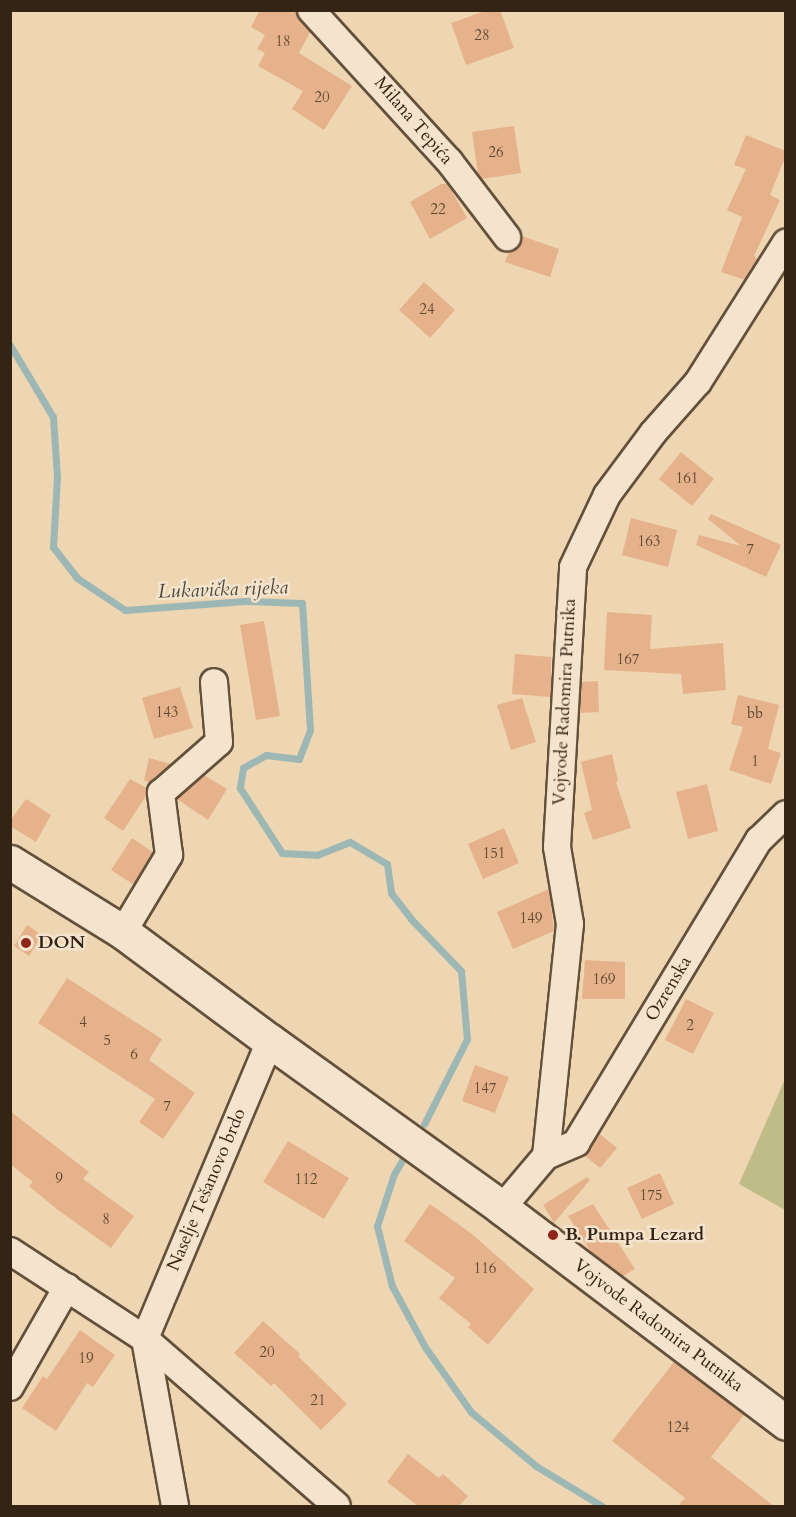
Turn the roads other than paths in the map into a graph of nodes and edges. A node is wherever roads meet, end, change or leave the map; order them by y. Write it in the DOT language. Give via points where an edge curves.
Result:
graph roads {
  1 [pos="311,10"];
  2 [pos="507,237"];
  3 [pos="786,243"];
  4 [pos="214,682"];
  5 [pos="786,814"];
  6 [pos="10,862"];
  7 [pos="123,932"];
  8 [pos="270,1041"];
  9 [pos="546,1156"];
  10 [pos="502,1208"];
  11 [pos="10,1251"];
  12 [pos="67,1287"];
  13 [pos="146,1339"];
  14 [pos="10,1387"];
  15 [pos="786,1423"];
  16 [pos="175,1506"];
  17 [pos="337,1506"];
  1 -- 2 [label="street, Milana Tepića" via="449,161"];
  3 -- 9 [label="street, Vojvode Radomira Putnika" via="698,382 653,433 607,495 573,567 557,847 570,924"];
  4 -- 7 [label="street" via="219,742 161,793 169,855"];
  5 -- 9 [label="street, Ozrenska" via="759,840 576,1143"];
  6 -- 7 [label="main road, Vojvode Radomira Putnika"];
  7 -- 8 [label="main road, Vojvode Radomira Putnika"];
  8 -- 10 [label="main road, Vojvode Radomira Putnika"];
  8 -- 13 [label="street, Naselje Tešanovo brdo"];
  9 -- 10 [label="street"];
  10 -- 15 [label="main road, Vojvode Radomira Putnika"];
  11 -- 12 [label="street"];
  12 -- 13 [label="street"];
  12 -- 14 [label="street"];
  13 -- 16 [label="street"];
  13 -- 17 [label="street"];
}
